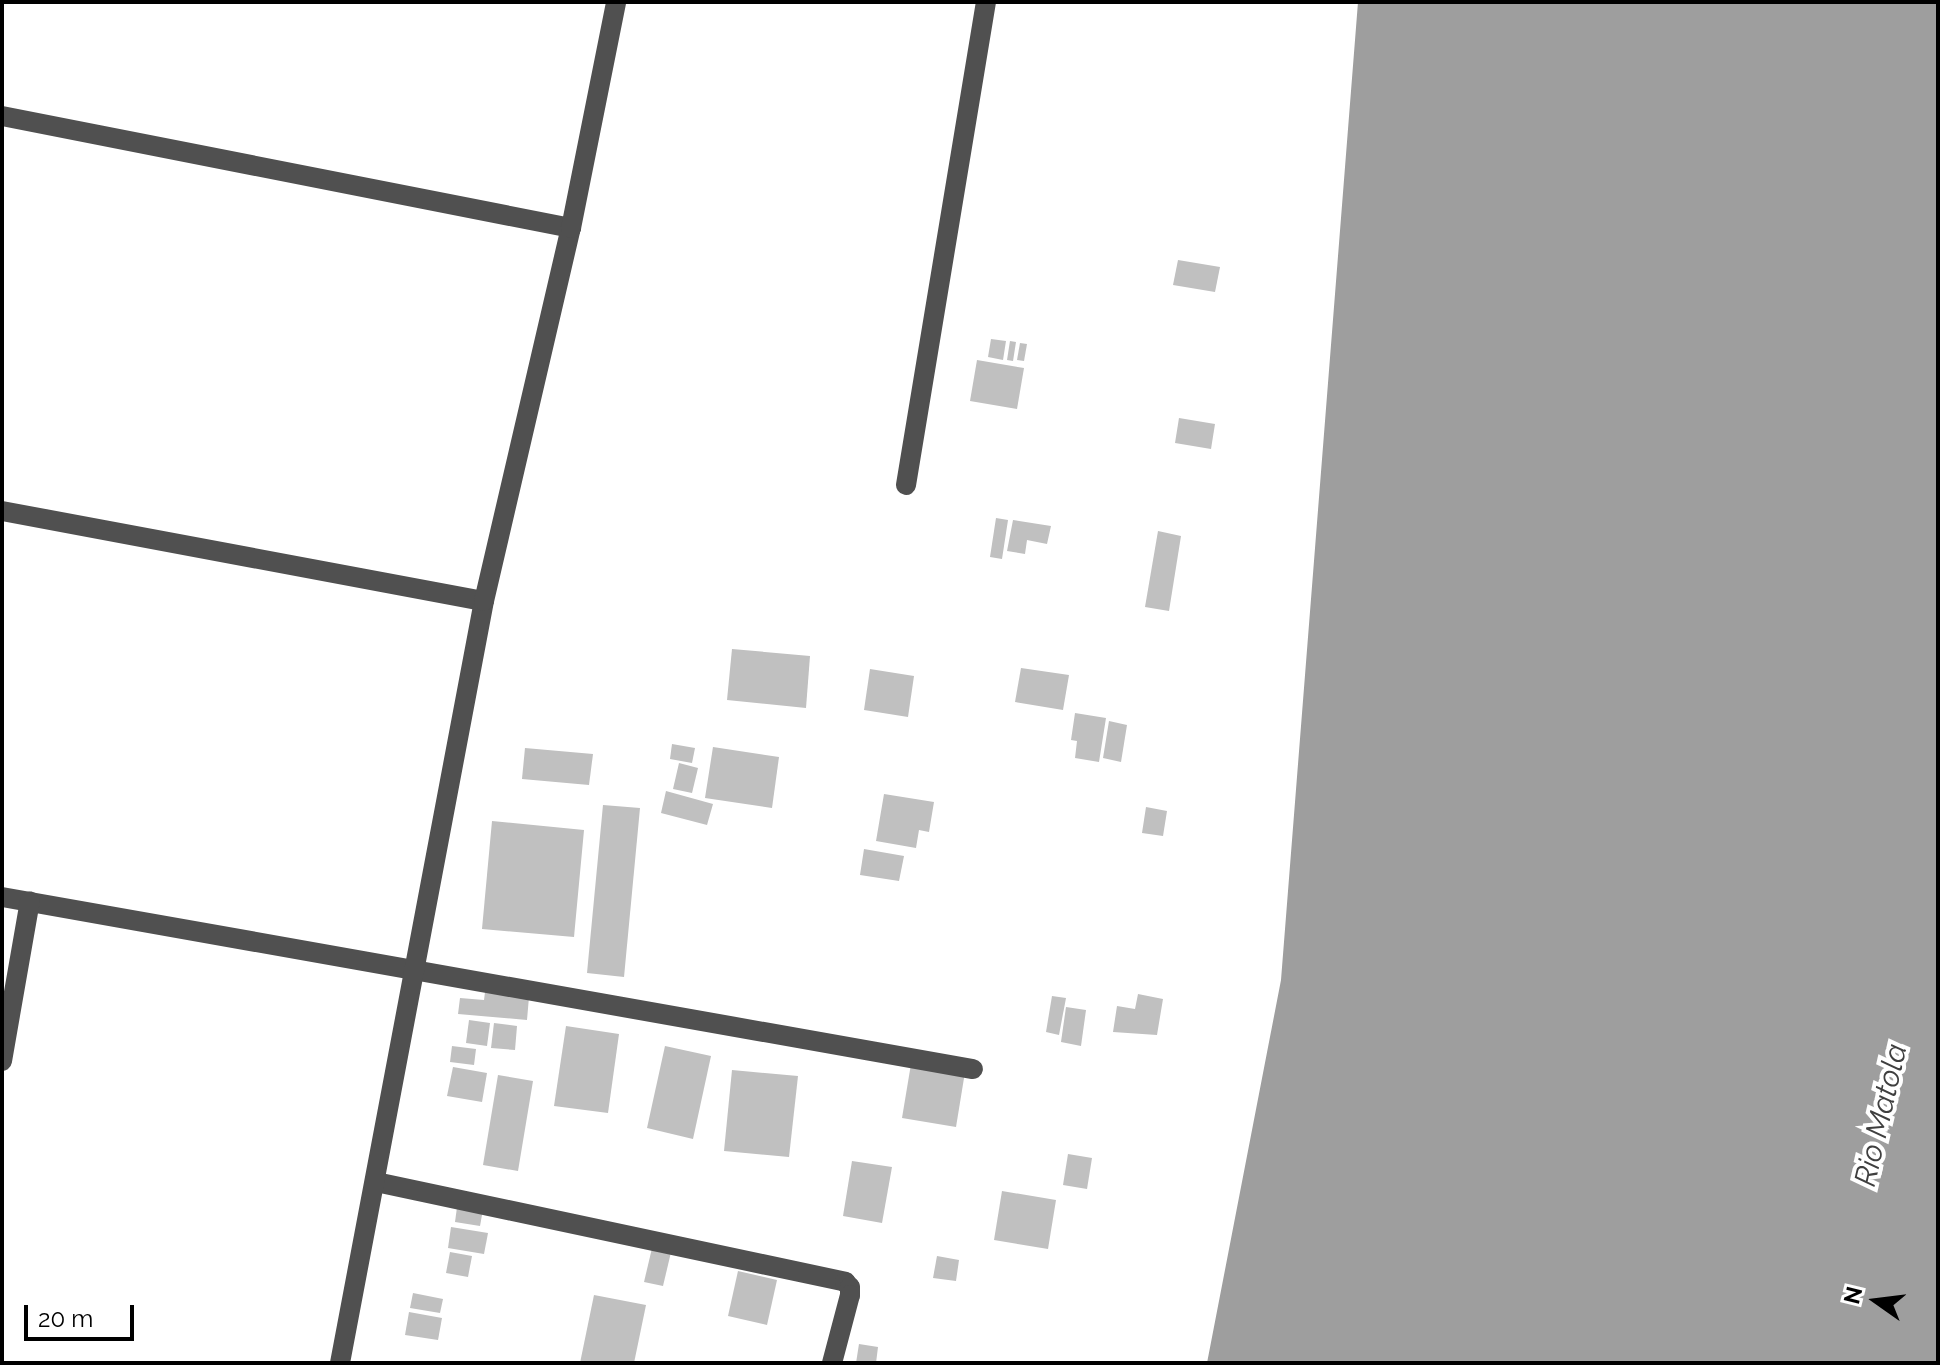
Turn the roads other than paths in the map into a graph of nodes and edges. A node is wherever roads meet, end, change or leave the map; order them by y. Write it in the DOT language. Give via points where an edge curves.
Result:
graph roads {
  1 [pos="616,2"];
  2 [pos="986,2"];
  3 [pos="2,116"];
  4 [pos="571,228"];
  5 [pos="906,485"];
  6 [pos="2,511"];
  7 [pos="484,601"];
  8 [pos="2,897"];
  9 [pos="30,901"];
  10 [pos="415,969"];
  11 [pos="2,1061"];
  12 [pos="973,1069"];
  13 [pos="376,1182"];
  14 [pos="340,1363"];
  15 [pos="832,1363"];
  1 -- 4 [label="street"];
  2 -- 5 [label="street"];
  3 -- 4 [label="street"];
  4 -- 7 [label="street"];
  6 -- 7 [label="street"];
  7 -- 10 [label="street"];
  8 -- 9 [label="street"];
  9 -- 10 [label="street"];
  9 -- 11 [label="street"];
  10 -- 12 [label="street"];
  10 -- 13 [label="street"];
  13 -- 14 [label="street"];
  13 -- 15 [label="street" via="845,1282 850,1295"];
}
